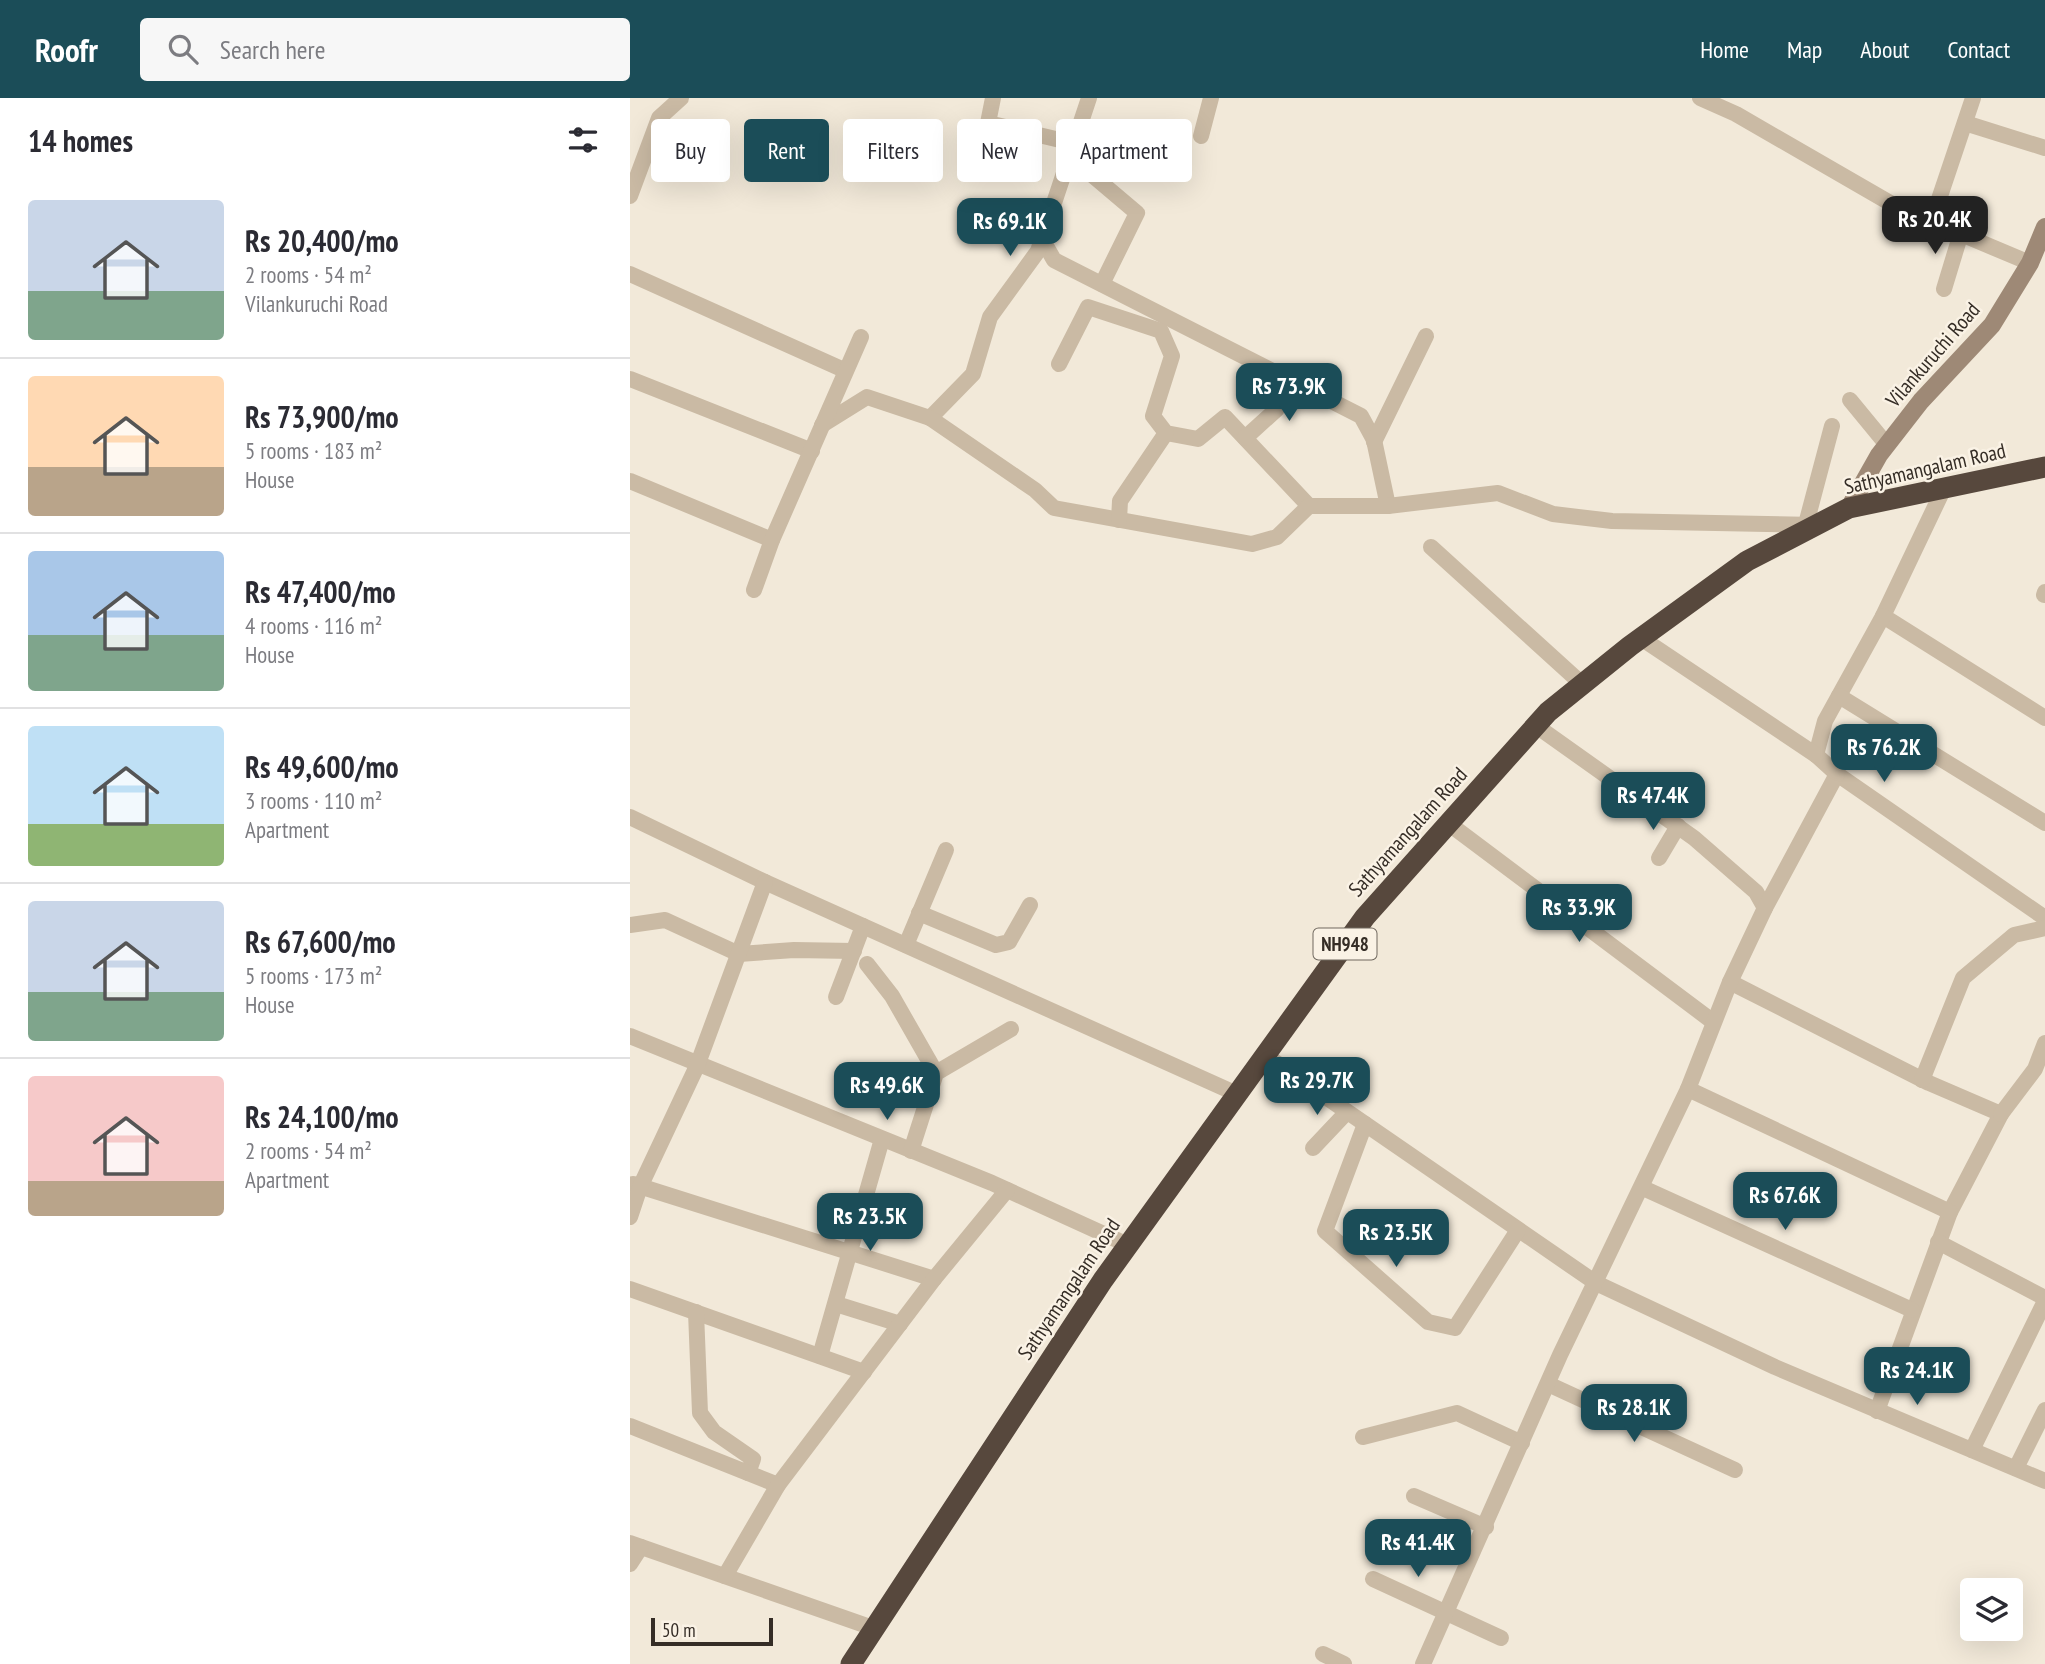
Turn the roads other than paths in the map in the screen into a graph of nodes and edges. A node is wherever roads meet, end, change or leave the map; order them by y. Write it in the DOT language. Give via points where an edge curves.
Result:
graph roads {
  1 [pos="681,98"];
  2 [pos="993,98"];
  3 [pos="1089,98"];
  4 [pos="1211,98"];
  5 [pos="1700,98"];
  6 [pos="1973,98"];
  7 [pos="1082,119"];
  8 [pos="1965,123"];
  9 [pos="1201,136"];
  10 [pos="1056,141"];
  11 [pos="2045,148"];
  12 [pos="1061,182"];
  13 [pos="1100,182"];
  14 [pos="630,196"];
  15 [pos="1932,220"];
  16 [pos="2045,227"];
  17 [pos="1961,233"];
  18 [pos="1042,239"];
  19 [pos="2030,263"];
  20 [pos="630,274"];
  21 [pos="1102,284"];
  22 [pos="1944,289"];
  23 [pos="1426,336"];
  24 [pos="861,337"];
  25 [pos="1059,364"];
  26 [pos="844,370"];
  27 [pos="1290,378"];
  28 [pos="630,379"];
  29 [pos="1850,400"];
  30 [pos="929,418"];
  31 [pos="822,425"];
  32 [pos="1832,426"];
  33 [pos="1167,433"];
  34 [pos="1245,438"];
  35 [pos="1374,442"];
  36 [pos="1887,445"];
  37 [pos="812,451"];
  38 [pos="2045,467"];
  39 [pos="630,481"];
  40 [pos="1944,488"];
  41 [pos="1309,506"];
  42 [pos="1388,506"];
  43 [pos="1849,508"];
  44 [pos="1119,520"];
  45 [pos="1811,525"];
  46 [pos="772,540"];
  47 [pos="1431,547"];
  48 [pos="754,590"];
  49 [pos="1883,616"];
  50 [pos="1640,638"];
  51 [pos="1582,684"];
  52 [pos="1839,696"];
  53 [pos="2045,718"];
  54 [pos="1535,726"];
  55 [pos="1816,755"];
  56 [pos="1837,774"];
  57 [pos="630,817"];
  58 [pos="1448,823"];
  59 [pos="2045,823"];
  60 [pos="1678,826"];
  61 [pos="946,850"];
  62 [pos="1659,858"];
  63 [pos="765,882"];
  64 [pos="1030,905"];
  65 [pos="1765,908"];
  66 [pos="919,913"];
  67 [pos="2045,918"];
  68 [pos="630,925"];
  69 [pos="863,926"];
  70 [pos="2045,928"];
  71 [pos="906,945"];
  72 [pos="854,951"];
  73 [pos="739,954"];
  74 [pos="867,964"];
  75 [pos="1730,982"];
  76 [pos="836,997"];
  77 [pos="1712,1021"];
  78 [pos="1011,1029"];
  79 [pos="630,1037"];
  80 [pos="2045,1043"];
  81 [pos="1265,1055"];
  82 [pos="697,1066"];
  83 [pos="936,1073"];
  84 [pos="1922,1080"];
  85 [pos="1688,1089"];
  86 [pos="1237,1094"];
  87 [pos="1347,1112"];
  88 [pos="2001,1114"];
  89 [pos="1365,1125"];
  90 [pos="882,1139"];
  91 [pos="1313,1148"];
  92 [pos="911,1151"];
  93 [pos="635,1185"];
  94 [pos="1643,1188"];
  95 [pos="1007,1190"];
  96 [pos="632,1210"];
  97 [pos="1950,1212"];
  98 [pos="1518,1230"];
  99 [pos="1938,1242"];
  100 [pos="1128,1245"];
  101 [pos="851,1252"];
  102 [pos="934,1279"];
  103 [pos="1596,1283"];
  104 [pos="630,1289"];
  105 [pos="2045,1300"];
  106 [pos="836,1304"];
  107 [pos="1912,1310"];
  108 [pos="696,1312"];
  109 [pos="900,1324"];
  110 [pos="820,1356"];
  111 [pos="864,1372"];
  112 [pos="1548,1384"];
  113 [pos="1877,1410"];
  114 [pos="2045,1410"];
  115 [pos="630,1426"];
  116 [pos="1363,1437"];
  117 [pos="1522,1443"];
  118 [pos="1972,1450"];
  119 [pos="2016,1468"];
  120 [pos="1735,1469"];
  121 [pos="748,1473"];
  122 [pos="2045,1481"];
  123 [pos="778,1485"];
  124 [pos="1414,1496"];
  125 [pos="1486,1527"];
  126 [pos="636,1545"];
  127 [pos="630,1564"];
  128 [pos="725,1576"];
  129 [pos="1373,1579"];
  130 [pos="1447,1613"];
  131 [pos="873,1628"];
  132 [pos="1500,1638"];
  133 [pos="1323,1654"];
  134 [pos="853,1663"];
  135 [pos="1344,1664"];
  136 [pos="1423,1664"];
  1 -- 14 [label="street" via="659,118"];
  2 -- 10 [label="street" via="988,123"];
  3 -- 7 [label="street"];
  4 -- 9 [label="street"];
  5 -- 15 [label="street" via="1897,207"];
  6 -- 8 [label="street"];
  8 -- 11 [label="street"];
  8 -- 15 [label="street"];
  12 -- 18 [label="street"];
  13 -- 21 [label="street" via="1137,213"];
  15 -- 17 [label="street"];
  16 -- 19 [label="street, Vilankuruchi Road"];
  17 -- 19 [label="street"];
  17 -- 22 [label="street"];
  18 -- 21 [label="street" via="1054,260"];
  18 -- 30 [label="street" via="990,317 973,374"];
  19 -- 36 [label="street, Vilankuruchi Road" via="1992,325"];
  20 -- 26 [label="street"];
  21 -- 27 [label="street"];
  23 -- 35 [label="street"];
  24 -- 26 [label="street"];
  25 -- 33 [label="street" via="1088,307 1161,331 1172,356 1153,416"];
  26 -- 31 [label="street"];
  27 -- 34 [label="street" via="1277,409"];
  27 -- 35 [label="street" via="1361,416"];
  28 -- 37 [label="street"];
  29 -- 36 [label="street"];
  30 -- 31 [label="street" via="867,397"];
  30 -- 44 [label="street" via="1035,490 1054,508"];
  31 -- 37 [label="street"];
  32 -- 45 [label="street"];
  33 -- 34 [label="street" via="1198,439 1224,417"];
  33 -- 44 [label="street" via="1120,501"];
  34 -- 41 [label="street"];
  35 -- 42 [label="street"];
  36 -- 43 [label="street, Vilankuruchi Road"];
  37 -- 46 [label="street"];
  38 -- 40 [label="highway, Sathyamangalam Road / NH948"];
  39 -- 46 [label="street"];
  40 -- 43 [label="highway, Sathyamangalam Road / NH948"];
  40 -- 49 [label="street"];
  41 -- 42 [label="street"];
  41 -- 44 [label="street" via="1277,537 1252,544"];
  42 -- 45 [label="street" via="1498,493 1553,514"];
  43 -- 45 [label="highway, Sathyamangalam Road / NH948"];
  45 -- 50 [label="highway, Sathyamangalam Road / NH948" via="1747,561"];
  46 -- 48 [label="street"];
  47 -- 51 [label="street"];
  49 -- 52 [label="street"];
  49 -- 53 [label="street"];
  50 -- 51 [label="highway, Sathyamangalam Road / NH948"];
  50 -- 55 [label="street"];
  51 -- 54 [label="highway, Sathyamangalam Road / NH948"];
  52 -- 55 [label="street" via="1825,721"];
  52 -- 59 [label="street"];
  54 -- 58 [label="highway, Sathyamangalam Road / NH948"];
  54 -- 60 [label="street"];
  55 -- 56 [label="street"];
  56 -- 65 [label="street"];
  56 -- 67 [label="street"];
  57 -- 63 [label="street"];
  58 -- 77 [label="street"];
  58 -- 81 [label="highway, Sathyamangalam Road / NH948" via="1365,917"];
  60 -- 62 [label="street"];
  60 -- 65 [label="street" via="1733,870"];
  61 -- 66 [label="street"];
  63 -- 69 [label="street"];
  63 -- 73 [label="street"];
  64 -- 66 [label="street" via="1009,942 996,945"];
  65 -- 75 [label="street"];
  66 -- 71 [label="street"];
  68 -- 73 [label="street" via="665,920"];
  69 -- 71 [label="street"];
  69 -- 72 [label="street"];
  70 -- 84 [label="street" via="2014,934 1963,978"];
  71 -- 86 [label="street"];
  72 -- 73 [label="street"];
  72 -- 76 [label="street"];
  73 -- 82 [label="street"];
  74 -- 83 [label="street" via="892,996"];
  75 -- 77 [label="street"];
  75 -- 84 [label="street"];
  77 -- 85 [label="street"];
  78 -- 83 [label="street"];
  79 -- 82 [label="street"];
  80 -- 88 [label="street" via="2035,1069"];
  81 -- 86 [label="highway, Sathyamangalam Road / NH948"];
  81 -- 87 [label="street"];
  82 -- 90 [label="street"];
  82 -- 93 [label="street"];
  83 -- 92 [label="street"];
  84 -- 88 [label="street"];
  85 -- 94 [label="street"];
  85 -- 97 [label="street"];
  86 -- 100 [label="highway, Sathyamangalam Road / NH948"];
  87 -- 89 [label="street"];
  87 -- 91 [label="street"];
  88 -- 97 [label="street"];
  89 -- 98 [label="street"];
  89 -- 98 [label="street" via="1325,1231 1428,1322 1455,1328"];
  90 -- 92 [label="street"];
  90 -- 101 [label="street"];
  92 -- 95 [label="street"];
  93 -- 96 [label="street"];
  93 -- 101 [label="street"];
  94 -- 103 [label="street"];
  94 -- 107 [label="street"];
  95 -- 100 [label="street"];
  95 -- 102 [label="street"];
  97 -- 99 [label="street"];
  98 -- 103 [label="street"];
  99 -- 105 [label="street"];
  99 -- 107 [label="street"];
  100 -- 131 [label="highway, Sathyamangalam Road / NH948"];
  101 -- 102 [label="street"];
  101 -- 106 [label="street"];
  102 -- 109 [label="street"];
  103 -- 112 [label="street"];
  103 -- 113 [label="street"];
  104 -- 108 [label="street"];
  105 -- 118 [label="street"];
  106 -- 109 [label="street"];
  106 -- 110 [label="street"];
  107 -- 113 [label="street"];
  108 -- 110 [label="street"];
  108 -- 121 [label="street" via="700,1413 713,1432 753,1459"];
  109 -- 111 [label="street"];
  110 -- 111 [label="street"];
  111 -- 123 [label="street"];
  112 -- 117 [label="street"];
  112 -- 120 [label="street"];
  113 -- 118 [label="street"];
  114 -- 119 [label="street"];
  115 -- 121 [label="street"];
  116 -- 117 [label="street" via="1457,1413"];
  117 -- 125 [label="street"];
  118 -- 119 [label="street"];
  119 -- 122 [label="street"];
  121 -- 123 [label="street"];
  123 -- 128 [label="street"];
  124 -- 125 [label="street"];
  125 -- 130 [label="street"];
  126 -- 127 [label="street"];
  126 -- 128 [label="street"];
  128 -- 131 [label="street"];
  129 -- 130 [label="street"];
  130 -- 132 [label="street"];
  130 -- 136 [label="street"];
  131 -- 134 [label="highway, Sathyamangalam Road / NH948"];
  133 -- 135 [label="street"];
}
